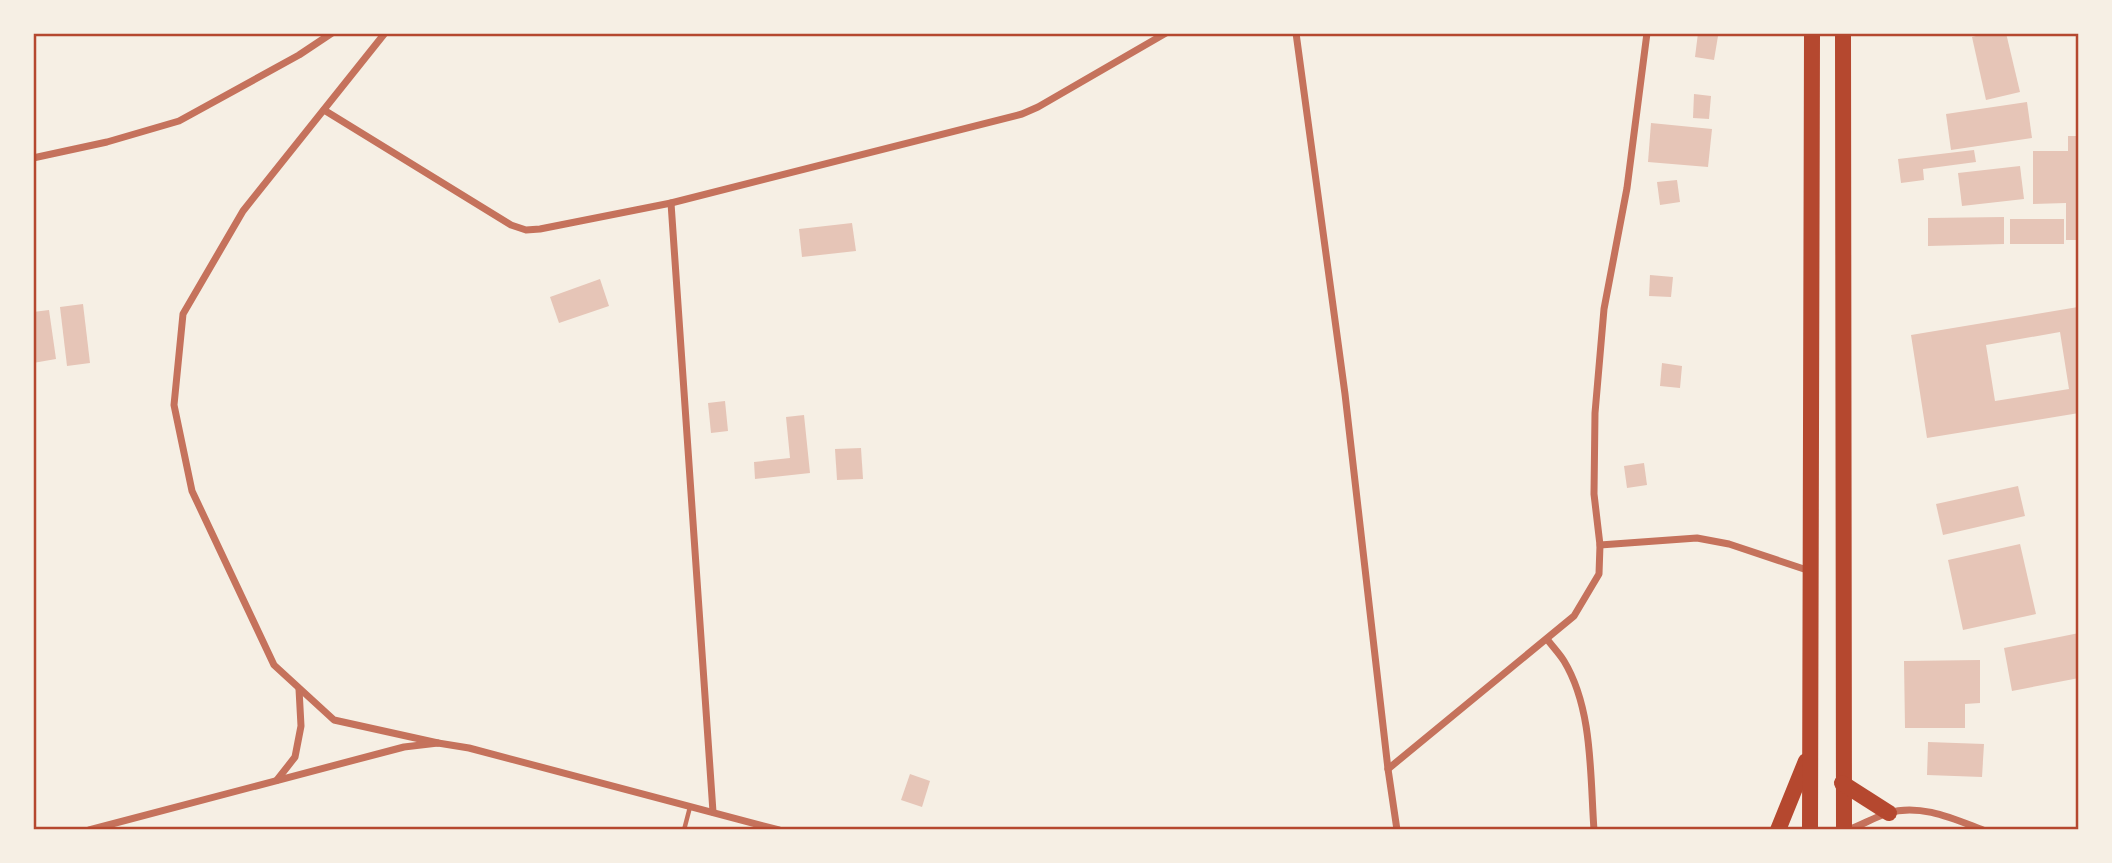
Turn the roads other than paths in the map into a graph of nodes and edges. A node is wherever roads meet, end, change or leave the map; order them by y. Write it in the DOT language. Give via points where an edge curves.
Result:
graph roads {
  1 [pos="332,33"];
  2 [pos="385,33"];
  3 [pos="1166,33"];
  4 [pos="1296,33"];
  5 [pos="1647,33"];
  6 [pos="1812,33"];
  7 [pos="1843,33"];
  8 [pos="324,110"];
  9 [pos="33,158"];
  10 [pos="671,203"];
  11 [pos="1600,545"];
  12 [pos="1810,570"];
  13 [pos="1547,639"];
  14 [pos="299,689"];
  15 [pos="438,743"];
  16 [pos="1809,755"];
  17 [pos="1388,769"];
  18 [pos="276,780"];
  19 [pos="1842,783"];
  20 [pos="690,806"];
  21 [pos="713,812"];
  22 [pos="1889,813"];
  23 [pos="89,830"];
  24 [pos="684,830"];
  25 [pos="779,830"];
  26 [pos="1397,830"];
  27 [pos="1594,830"];
  28 [pos="1778,830"];
  29 [pos="1810,830"];
  30 [pos="1846,830"];
  31 [pos="1983,830"];
  1 -- 9 [label="street" via="178,121"];
  2 -- 8 [label="street"];
  3 -- 10 [label="street" via="1022,114"];
  4 -- 17 [label="street" via="1345,394"];
  5 -- 11 [label="street" via="1628,188 1603,322 1595,414 1594,494"];
  6 -- 12 [label="main road"];
  7 -- 19 [label="main road"];
  8 -- 10 [label="street" via="526,230"];
  8 -- 14 [label="street" via="243,211 183,314 174,405 192,491 274,665"];
  10 -- 21 [label="street"];
  11 -- 12 [label="street" via="1697,538"];
  11 -- 13 [label="street" via="1600,573 1586,598 1574,616"];
  12 -- 16 [label="main road"];
  13 -- 17 [label="street"];
  13 -- 27 [label="street" via="1577,688 1587,737"];
  14 -- 15 [label="street" via="334,720"];
  14 -- 18 [label="street" via="301,726 295,757"];
  15 -- 18 [label="street" via="404,747"];
  15 -- 20 [label="street"];
  16 -- 28 [label="main road"];
  16 -- 29 [label="main road"];
  17 -- 26 [label="street"];
  18 -- 23 [label="street"];
  19 -- 22 [label="main road"];
  19 -- 30 [label="main road"];
  20 -- 21 [label="street"];
  20 -- 24 [label="lane"];
  21 -- 25 [label="street"];
  22 -- 30 [label="street"];
  22 -- 31 [label="street" via="1918,810"];
}
